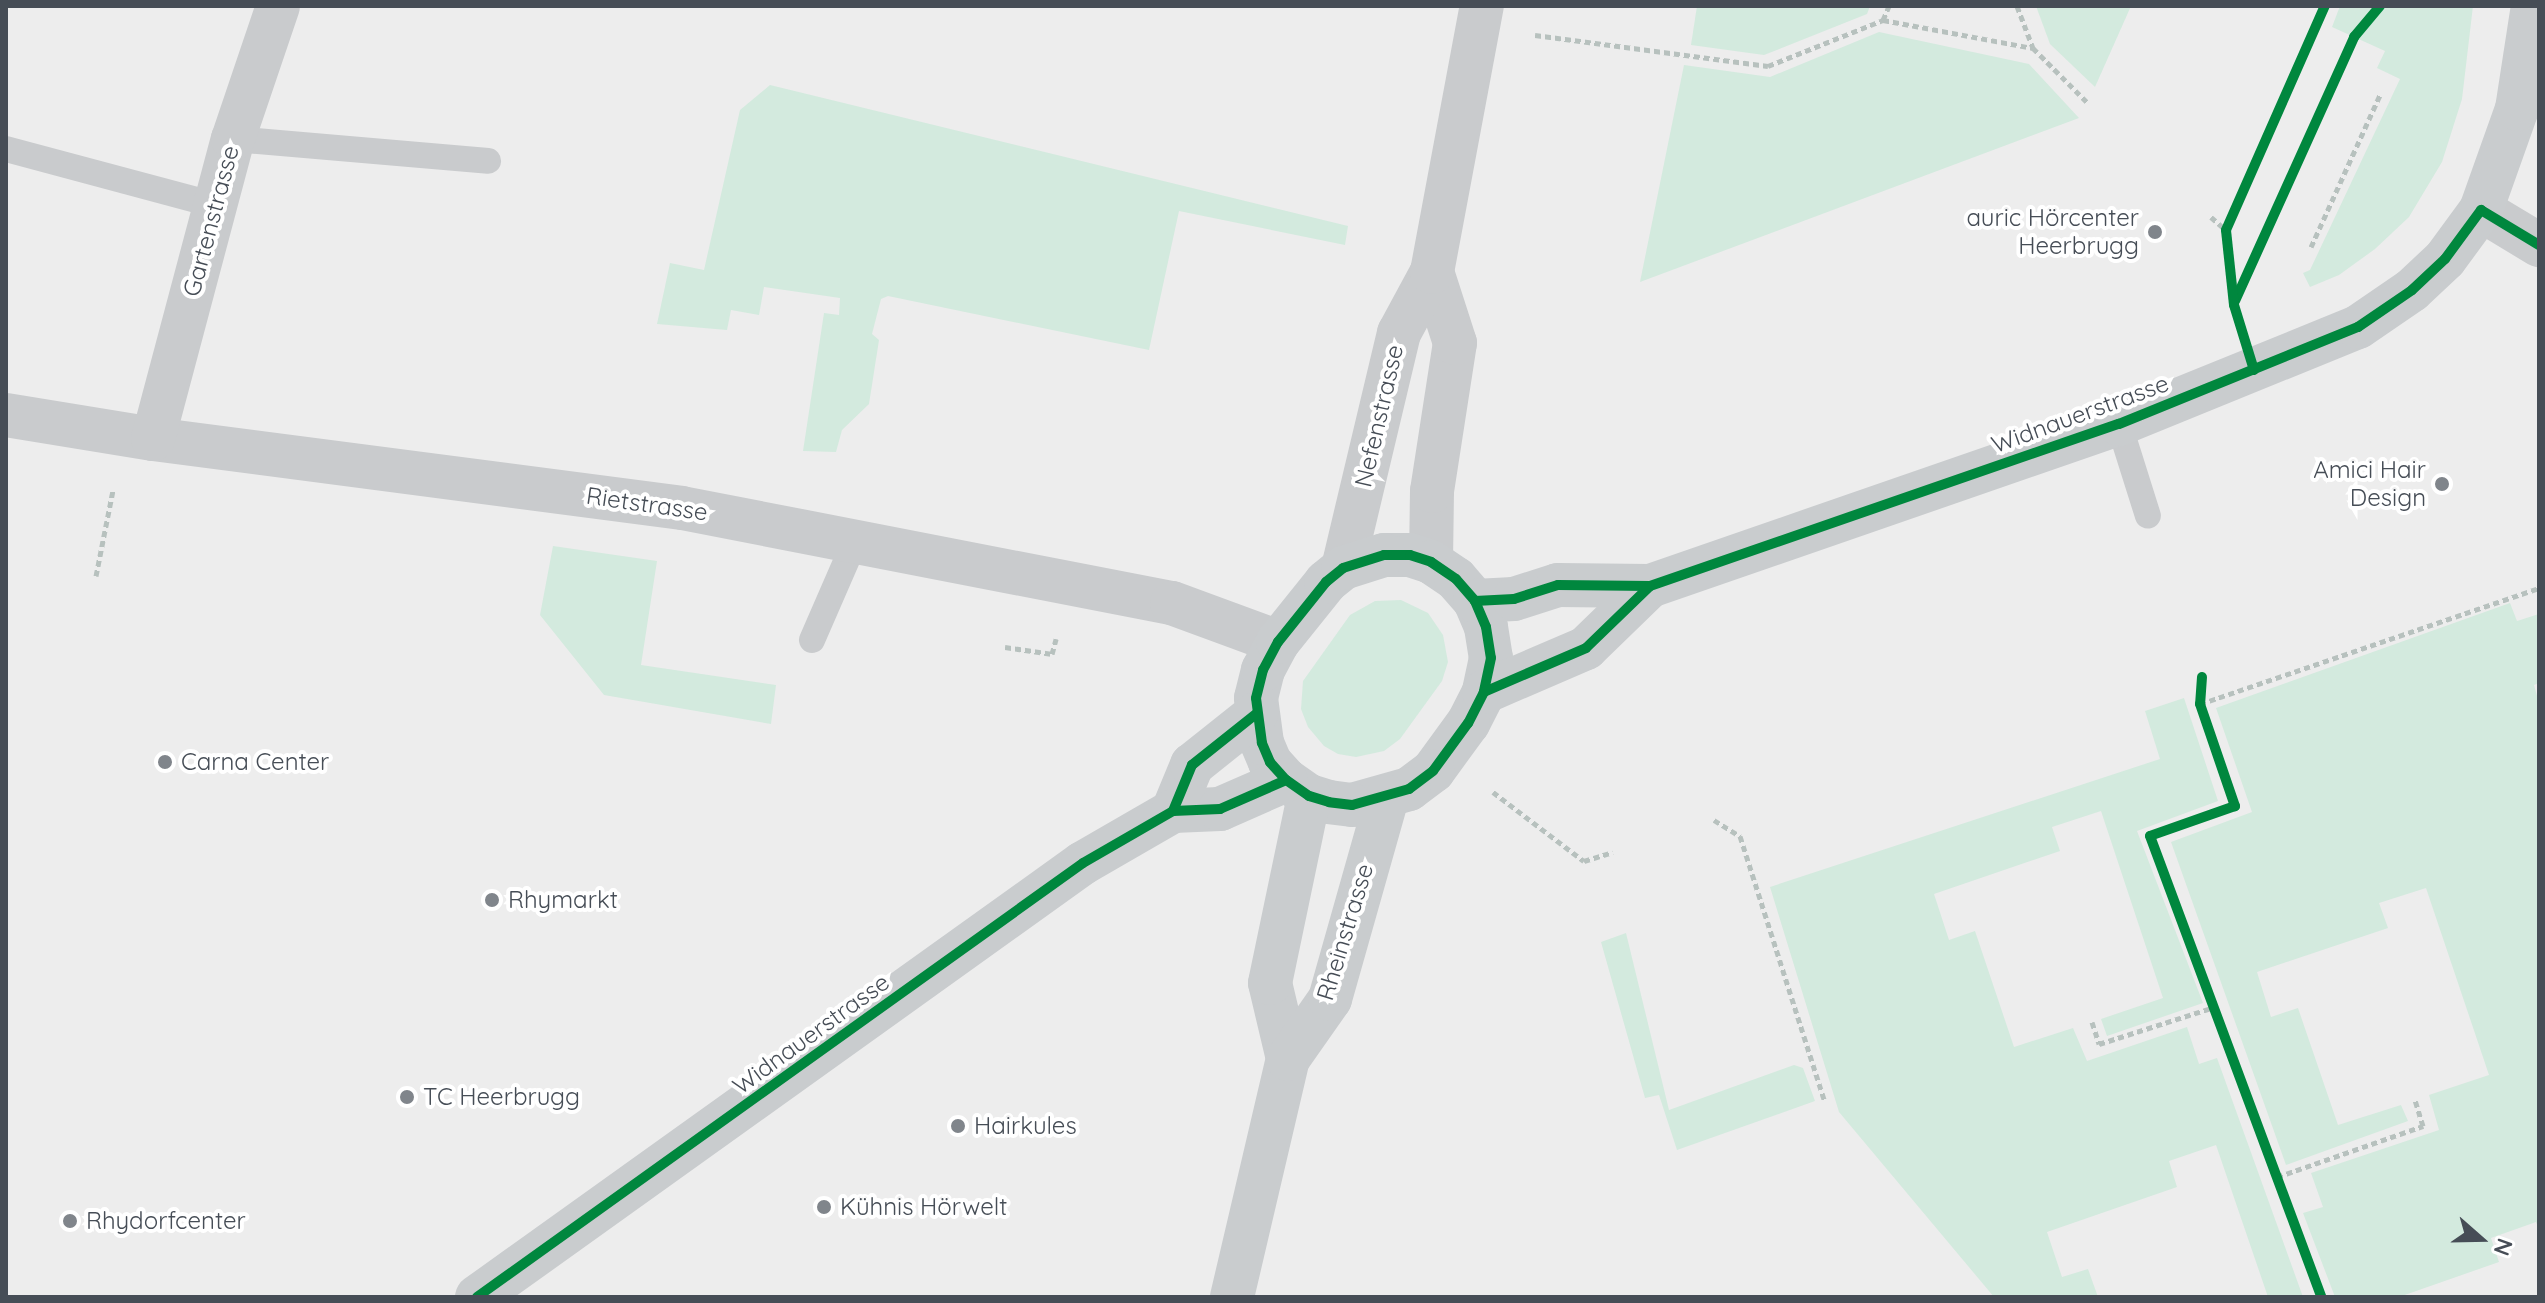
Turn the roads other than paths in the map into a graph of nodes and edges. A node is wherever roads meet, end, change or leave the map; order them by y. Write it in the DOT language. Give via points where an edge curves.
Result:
graph roads {
  1 [pos="278,6"];
  2 [pos="1482,6"];
  3 [pos="2533,6"];
  4 [pos="233,139"];
  5 [pos="6,149"];
  6 [pos="488,161"];
  7 [pos="215,205"];
  8 [pos="2481,210"];
  9 [pos="2539,245"];
  10 [pos="1432,272"];
  11 [pos="6,415"];
  12 [pos="2119,424"];
  13 [pos="153,439"];
  14 [pos="2148,516"];
  15 [pos="855,541"];
  16 [pos="1431,562"];
  17 [pos="1343,568"];
  18 [pos="1650,586"];
  19 [pos="1475,601"];
  20 [pos="812,640"];
  21 [pos="1278,642"];
  22 [pos="1484,692"];
  23 [pos="1256,714"];
  24 [pos="1297,788"];
  25 [pos="1387,797"];
  26 [pos="1173,811"];
  27 [pos="1288,1059"];
  28 [pos="477,1297"];
  29 [pos="1232,1297"];
  1 -- 4 [label="street, Gartenstrasse"];
  2 -- 10 [label="street, Nefenstrasse"];
  3 -- 8 [label="main road, Widnauerstrasse" via="2517,109"];
  4 -- 6 [label="lane"];
  4 -- 7 [label="street, Gartenstrasse"];
  5 -- 7 [label="lane"];
  7 -- 13 [label="street, Gartenstrasse"];
  8 -- 9 [label="street"];
  8 -- 12 [label="main road, Widnauerstrasse" via="2445,259 2412,290 2358,327"];
  10 -- 16 [label="street, Nefenstrasse" via="1455,343 1432,491"];
  10 -- 17 [label="street, Nefenstrasse" via="1399,333"];
  11 -- 13 [label="street, Rietstrasse"];
  12 -- 14 [label="lane"];
  12 -- 18 [label="main road, Widnauerstrasse"];
  13 -- 15 [label="street, Rietstrasse" via="682,508"];
  15 -- 20 [label="lane"];
  15 -- 21 [label="street, Rietstrasse" via="1172,603"];
  16 -- 17 [label="main road" via="1384,555"];
  16 -- 19 [label="main road"];
  17 -- 21 [label="main road"];
  18 -- 19 [label="main road, Widnauerstrasse" via="1558,585 1514,599"];
  18 -- 22 [label="main road, Widnauerstrasse" via="1586,648"];
  19 -- 22 [label="main road" via="1491,658"];
  21 -- 23 [label="main road" via="1263,670"];
  22 -- 25 [label="main road" via="1433,771"];
  23 -- 24 [label="main road" via="1270,762"];
  23 -- 26 [label="main road" via="1192,765"];
  24 -- 25 [label="main road" via="1352,805"];
  24 -- 26 [label="main road, Widnauerstrasse" via="1220,809"];
  24 -- 27 [label="main road, Rheinstrasse" via="1270,983"];
  25 -- 27 [label="main road, Rheinstrasse" via="1330,999"];
  26 -- 28 [label="main road, Widnauerstrasse" via="1083,863"];
  27 -- 29 [label="main road, Rheinstrasse"];
}
